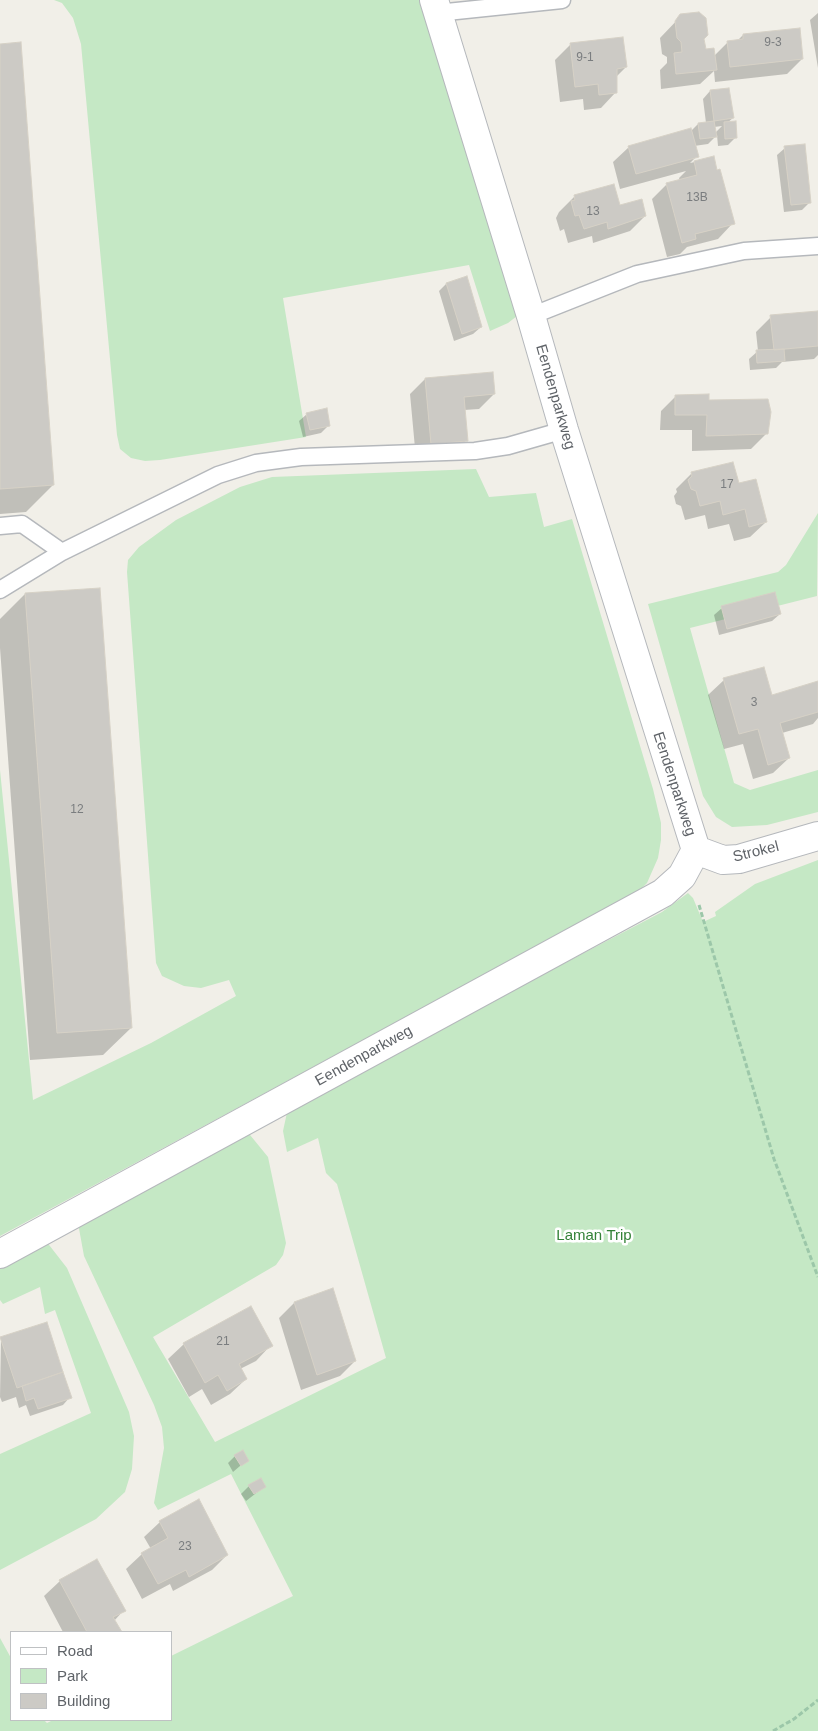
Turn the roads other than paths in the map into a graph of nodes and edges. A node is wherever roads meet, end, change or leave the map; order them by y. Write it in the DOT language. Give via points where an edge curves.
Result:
graph roads {
  1 [pos="562,0"];
  2 [pos="435,6"];
  3 [pos="818,246"];
  4 [pos="531,316"];
  5 [pos="564,430"];
  6 [pos="0,526"];
  7 [pos="62,552"];
  8 [pos="0,590"];
  9 [pos="818,836"];
  10 [pos="696,850"];
  11 [pos="0,1254"];
  1 -- 2 [label="lane"];
  2 -- 4 [label="street, Eendenparkweg"];
  3 -- 4 [label="lane" via="744,251 637,274"];
  4 -- 5 [label="street, Eendenparkweg"];
  5 -- 7 [label="lane" via="508,446 475,451 301,457 256,463 218,475"];
  5 -- 10 [label="street, Eendenparkweg"];
  6 -- 7 [label="lane" via="22,524"];
  7 -- 8 [label="lane"];
  9 -- 10 [label="street, Strokel" via="739,859 723,860"];
  10 -- 11 [label="street, Eendenparkweg" via="682,876 664,893"];
}
